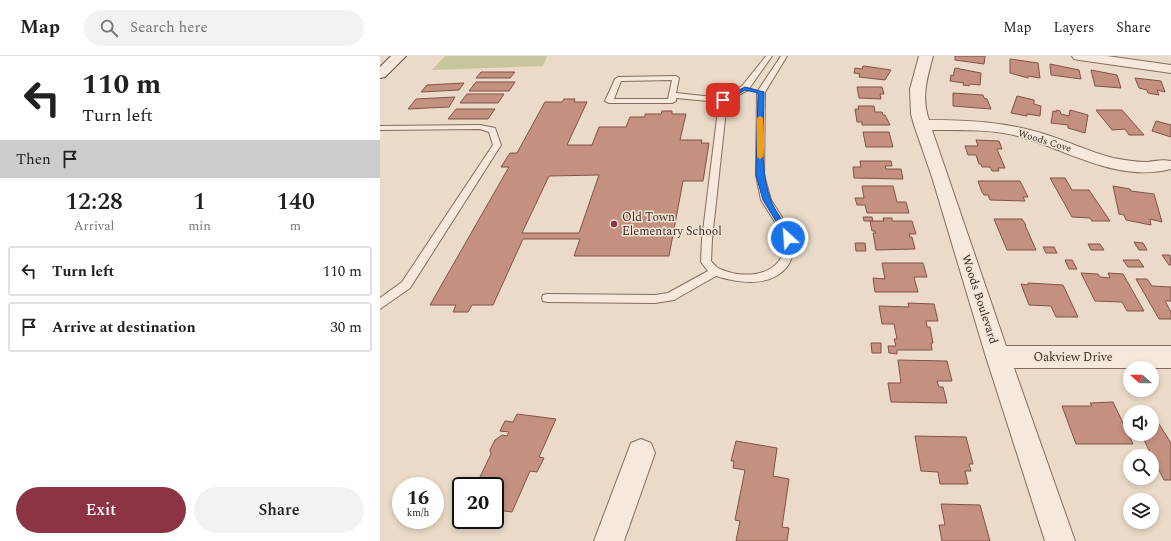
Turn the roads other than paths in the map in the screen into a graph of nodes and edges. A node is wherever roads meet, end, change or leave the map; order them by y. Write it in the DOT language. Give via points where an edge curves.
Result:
graph roads {
  1 [pos="399,56"];
  2 [pos="769,56"];
  3 [pos="784,56"];
  4 [pos="926,56"];
  5 [pos="1079,56"];
  6 [pos="1171,69"];
  7 [pos="380,74"];
  8 [pos="745,88"];
  9 [pos="761,92"];
  10 [pos="672,95"];
  11 [pos="723,100"];
  12 [pos="922,125"];
  13 [pos="380,128"];
  14 [pos="1165,165"];
  15 [pos="715,272"];
  16 [pos="547,298"];
  17 [pos="380,304"];
  18 [pos="998,357"];
  19 [pos="1171,357"];
  20 [pos="641,453"];
  21 [pos="609,541"];
  22 [pos="1060,541"];
  1 -- 7 [label="street"];
  2 -- 8 [label="lane"];
  3 -- 9 [label="lane"];
  4 -- 12 [label="street, Woods Boulevard" via="917,89"];
  5 -- 6 [label="street"];
  8 -- 9 [label="lane"];
  8 -- 11 [label="lane"];
  9 -- 15 [label="lane" via="760,175 766,200 786,230 791,247 783,264 770,274 748,279"];
  10 -- 10 [label="lane" via="676,78 618,79 610,101 672,101"];
  10 -- 11 [label="lane"];
  11 -- 15 [label="lane" via="706,239 706,262"];
  12 -- 14 [label="street, Woods Cove" via="1000,128 1043,138 1117,164 1138,168"];
  12 -- 18 [label="street, Woods Boulevard"];
  13 -- 17 [label="lane" via="480,127 492,130 497,145 406,285"];
  15 -- 16 [label="lane" via="670,297"];
  18 -- 19 [label="street, Oakview Drive"];
  18 -- 22 [label="street, Woods Boulevard"];
  20 -- 21 [label="street"];
}
